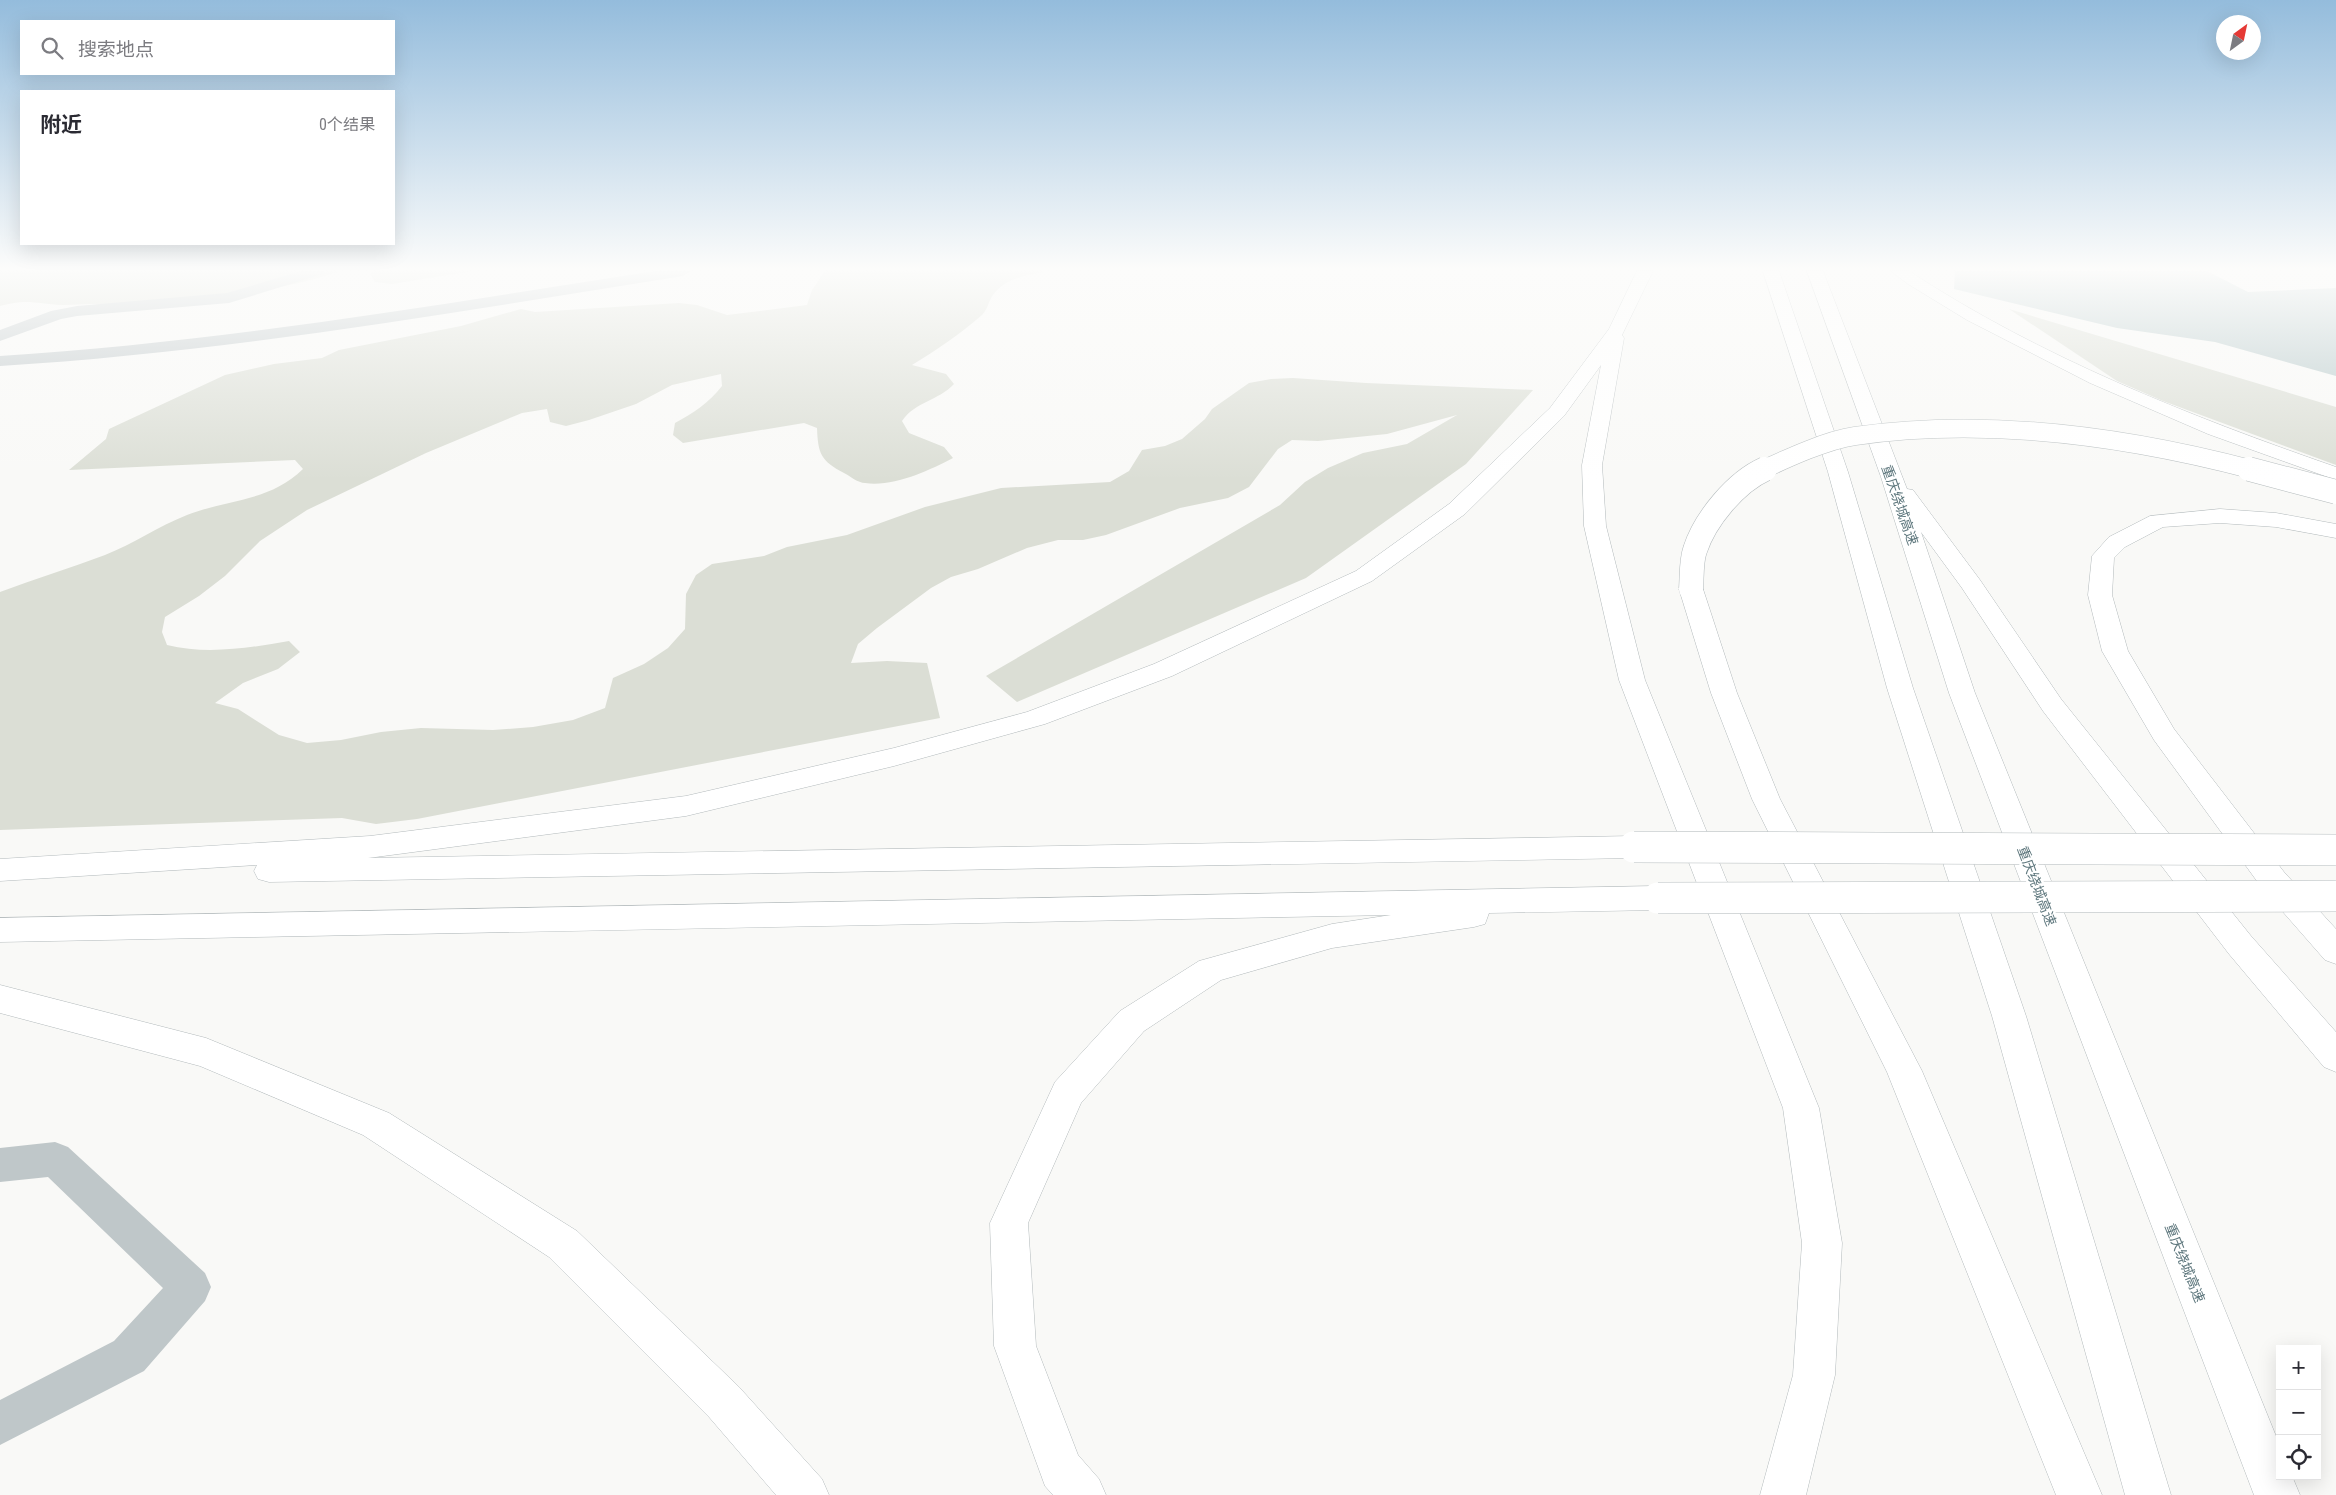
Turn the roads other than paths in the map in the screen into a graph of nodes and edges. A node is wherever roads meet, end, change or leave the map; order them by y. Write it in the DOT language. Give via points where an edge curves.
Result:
graph roads {
  1 [pos="232,341"];
  2 [pos="1609,341"];
  3 [pos="1615,341"];
  4 [pos="1794,341"];
  5 [pos="1841,341"];
  6 [pos="2020,341"];
  7 [pos="0,361"];
  8 [pos="2336,474"];
  9 [pos="1892,478"];
  10 [pos="2336,492"];
  11 [pos="2336,532"];
  12 [pos="2336,850"];
  13 [pos="0,870"];
  14 [pos="0,876"];
  15 [pos="2336,896"];
  16 [pos="1590,898"];
  17 [pos="0,930"];
  18 [pos="2336,951"];
  19 [pos="0,999"];
  20 [pos="2336,1057"];
  21 [pos="0,1165"];
  22 [pos="0,1424"];
  23 [pos="806,1495"];
  24 [pos="1083,1495"];
  25 [pos="1782,1495"];
  26 [pos="2079,1495"];
  27 [pos="2148,1495"];
  28 [pos="2277,1495"];
  1 -- 7 [label="street" via="170,349"];
  2 -- 13 [label="highway" via="1557,412 1457,509 1364,576 1164,670 1036,718 894,758 686,806 370,847"];
  3 -- 25 [label="highway" via="1592,466 1595,526 1632,680 1801,1108 1822,1243 1814,1375"];
  4 -- 27 [label="highway" via="1838,472 1900,688 2009,1016"];
  5 -- 9 [label="highway, 重庆绕城高速"];
  6 -- 8 [label="highway" via="2064,364 2250,445"];
  9 -- 20 [label="highway" via="1972,585 2052,705 2240,945"];
  9 -- 28 [label="highway, 重庆绕城高速" via="1962,693"];
  10 -- 26 [label="highway, bridge" via="2245,468 2076,435 1996,428 1852,436 1796,455 1754,474 1711,514 1694,551 1690,590 1724,693 1766,799 1904,1071"];
  11 -- 18 [label="highway" via="2276,520 2220,516 2158,521 2117,542 2103,556 2100,595 2115,651 2164,734 2273,880"];
  12 -- 14 [label="highway, bridge" via="1634,847"];
  15 -- 16 [label="highway, bridge"];
  16 -- 17 [label="highway"];
  16 -- 24 [label="highway" via="1332,936 1211,970 1132,1021 1068,1093 1009,1223 1015,1346 1062,1470"];
  19 -- 23 [label="highway" via="206,1052 376,1124 563,1244 724,1402"];
  21 -- 22 [label="street" via="55,1159 191,1287 129,1356"];
}
